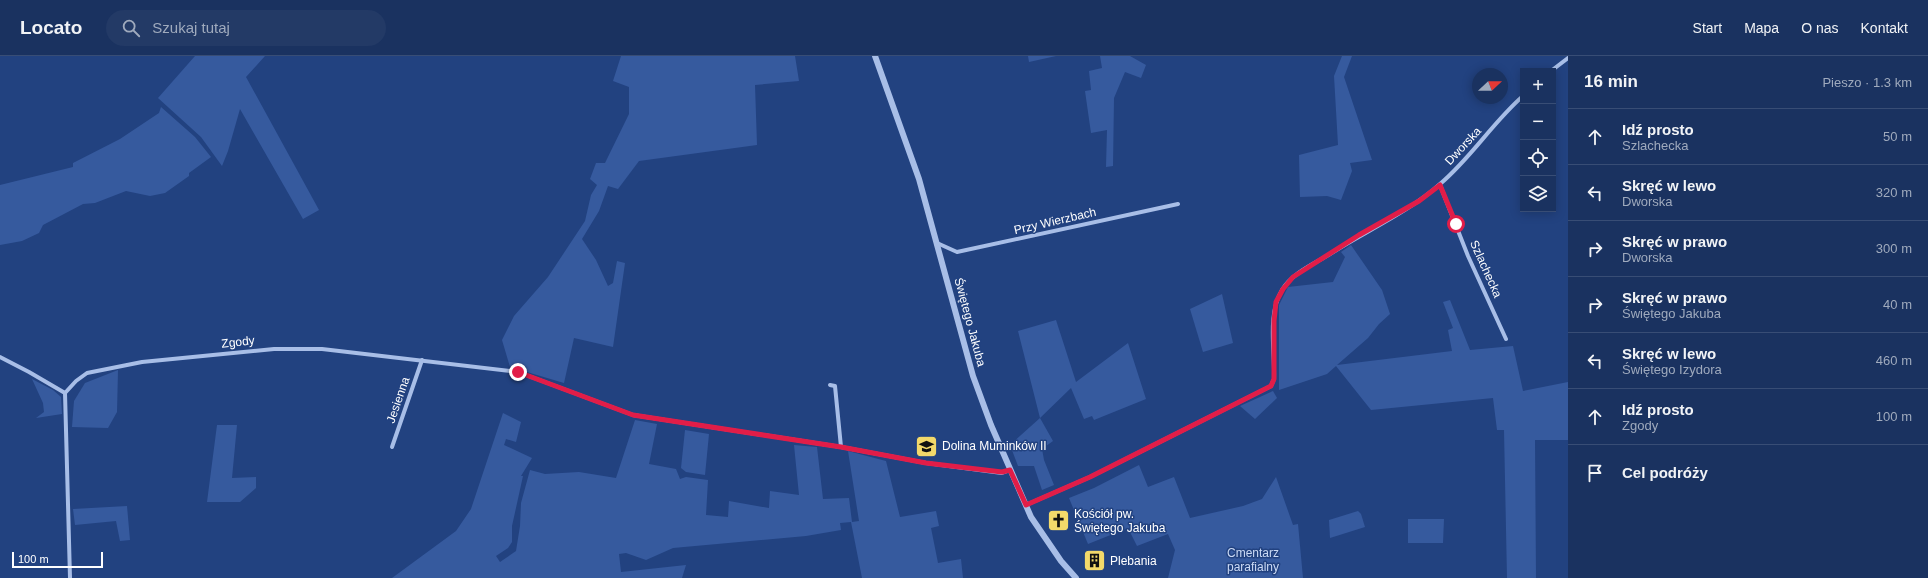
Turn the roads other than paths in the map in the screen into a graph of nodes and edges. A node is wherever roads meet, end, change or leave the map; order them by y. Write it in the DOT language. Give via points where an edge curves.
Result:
graph roads {
  1 [pos="875,56"];
  2 [pos="1568,58"];
  3 [pos="1556,68"];
  4 [pos="1520,99"];
  5 [pos="1440,185"];
  6 [pos="1178,204"];
  7 [pos="937,243"];
  8 [pos="1506,339"];
  9 [pos="0,357"];
  10 [pos="422,360"];
  11 [pos="830,385"];
  12 [pos="65,393"];
  13 [pos="392,447"];
  14 [pos="841,447"];
  15 [pos="1010,470"];
  16 [pos="1026,505"];
  17 [pos="70,578"];
  18 [pos="1076,578"];
  1 -- 7 [label="street, Świętego Jakuba" via="907,141"];
  2 -- 3 [label="street"];
  4 -- 5 [label="street, Dworska"];
  5 -- 8 [label="street, Szlachecka" via="1468,256"];
  5 -- 16 [label="street, Dworska" via="1419,201 1293,277 1276,302 1274,379 1271,386 1090,477"];
  6 -- 7 [label="street, Przy Wierzbach" via="957,252"];
  7 -- 15 [label="street, Świętego Jakuba" via="973,376"];
  9 -- 12 [label="street"];
  10 -- 12 [label="street, Zgody" via="322,349 250,351 142,362 95,371 76,381"];
  10 -- 13 [label="street, Jesienna"];
  10 -- 14 [label="street, Zgody" via="518,372 633,415"];
  11 -- 14 [label="street" via="835,386"];
  12 -- 17 [label="street"];
  14 -- 15 [label="street, Zgody" via="926,463 1002,472"];
  15 -- 16 [label="street, Świętego Jakuba"];
  16 -- 18 [label="street, Świętego Jakuba" via="1051,547"];
}
